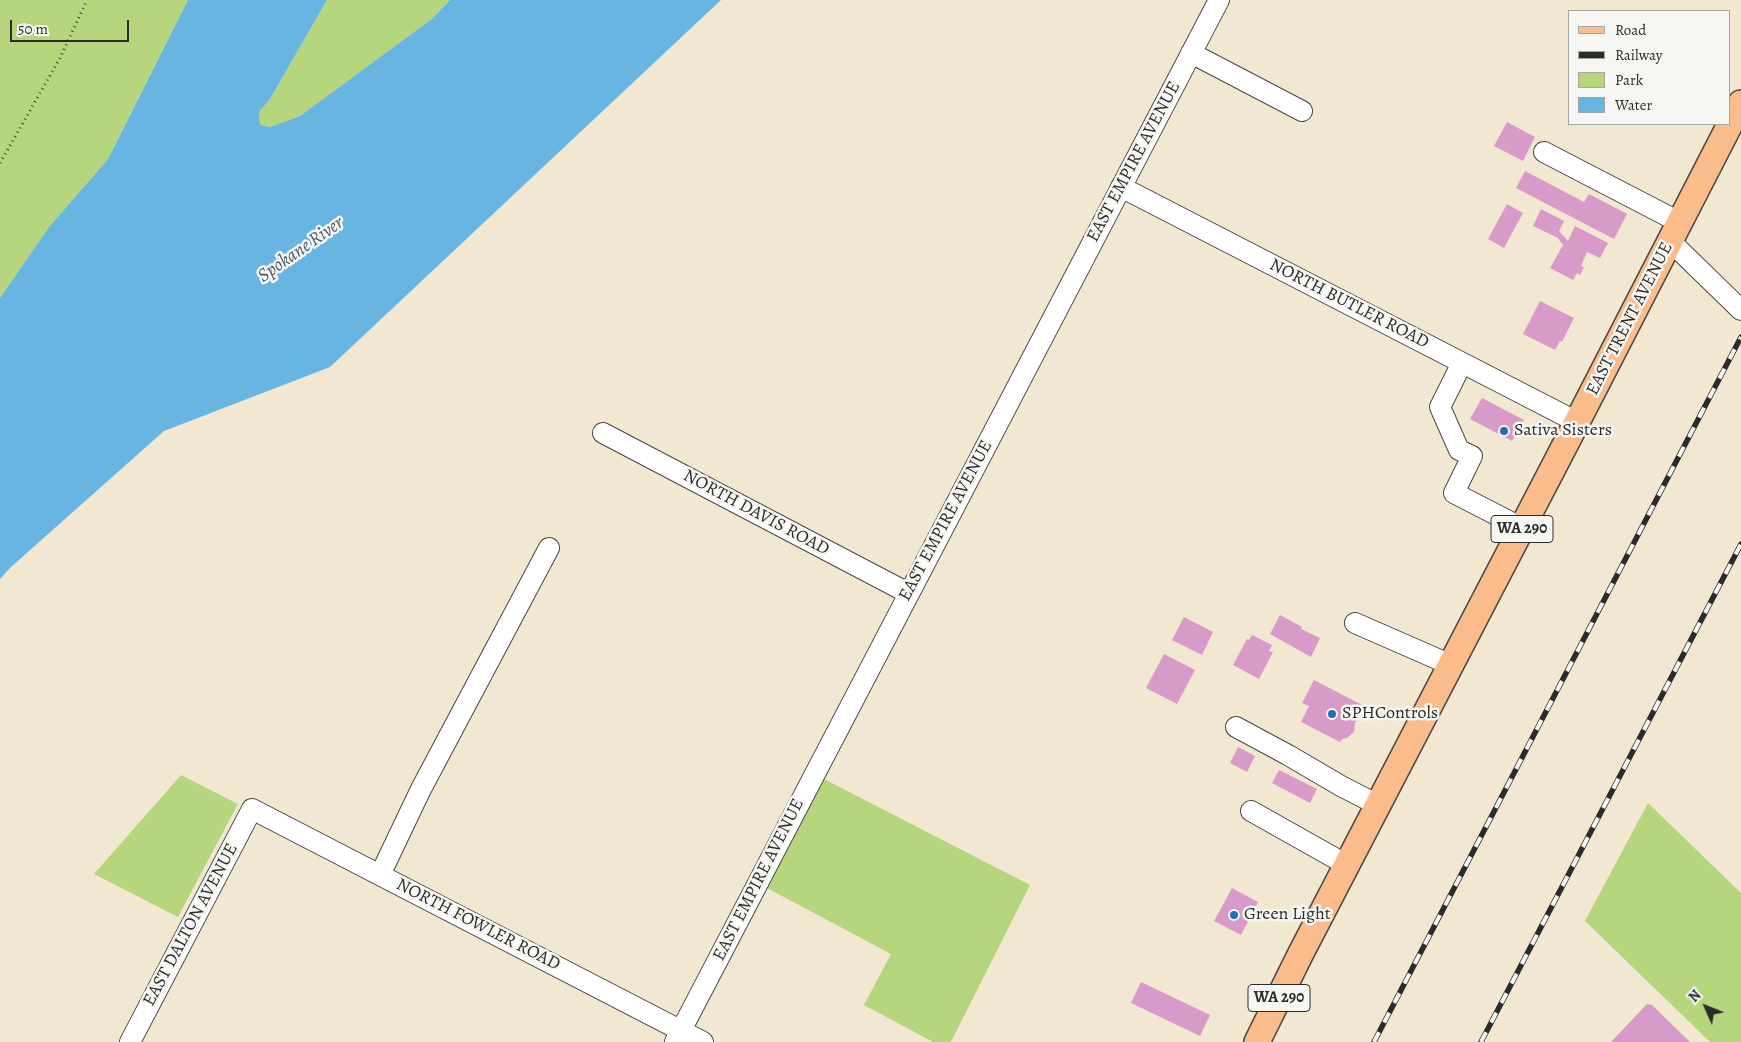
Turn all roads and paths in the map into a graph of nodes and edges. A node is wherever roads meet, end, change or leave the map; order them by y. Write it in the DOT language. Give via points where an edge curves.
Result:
graph roads {
  1 [pos="87,0"];
  2 [pos="1219,0"];
  3 [pos="1191,53"];
  4 [pos="1741,103"];
  5 [pos="1302,112"];
  6 [pos="1731,122"];
  7 [pos="1730,125"];
  8 [pos="1544,152"];
  9 [pos="0,163"];
  10 [pos="1121,187"];
  11 [pos="1675,231"];
  12 [pos="1741,310"];
  13 [pos="1462,363"];
  14 [pos="1577,422"];
  15 [pos="603,433"];
  16 [pos="1522,528"];
  17 [pos="549,548"];
  18 [pos="908,593"];
  19 [pos="1355,623"];
  20 [pos="1451,665"];
  21 [pos="1236,727"];
  22 [pos="1378,805"];
  23 [pos="252,809"];
  24 [pos="1251,810"];
  25 [pos="1347,865"];
  26 [pos="380,875"];
  27 [pos="678,1036"];
  28 [pos="130,1042"];
  29 [pos="703,1042"];
  30 [pos="1257,1042"];
  1 -- 9 [label="path" via="60,58"];
  2 -- 3 [label="street, EAST EMPIRE AVENUE"];
  3 -- 5 [label="street"];
  3 -- 10 [label="street, EAST EMPIRE AVENUE"];
  4 -- 6 [label="main road, EAST TRENT AVENUE / WA 290"];
  7 -- 11 [label="main road, EAST TRENT AVENUE / WA 290"];
  8 -- 11 [label="street"];
  10 -- 13 [label="street, NORTH BUTLER ROAD"];
  10 -- 18 [label="street, EAST EMPIRE AVENUE"];
  11 -- 12 [label="street"];
  11 -- 14 [label="main road, EAST TRENT AVENUE / WA 290"];
  13 -- 14 [label="street, NORTH BUTLER ROAD"];
  13 -- 16 [label="street" via="1440,407 1459,450 1472,456 1454,493"];
  14 -- 16 [label="main road, EAST TRENT AVENUE / WA 290"];
  15 -- 18 [label="street, NORTH DAVIS ROAD"];
  16 -- 20 [label="main road, EAST TRENT AVENUE / WA 290"];
  17 -- 26 [label="street" via="421,789"];
  18 -- 27 [label="street, EAST EMPIRE AVENUE"];
  19 -- 20 [label="street"];
  20 -- 22 [label="main road, EAST TRENT AVENUE / WA 290"];
  21 -- 22 [label="street"];
  22 -- 25 [label="main road, EAST TRENT AVENUE / WA 290"];
  23 -- 26 [label="street, NORTH FOWLER ROAD"];
  23 -- 28 [label="street, EAST DALTON AVENUE"];
  24 -- 25 [label="street"];
  25 -- 30 [label="main road, EAST TRENT AVENUE / WA 290"];
  26 -- 27 [label="street, NORTH FOWLER ROAD"];
  27 -- 29 [label="street, NORTH FOWLER ROAD"];
}
